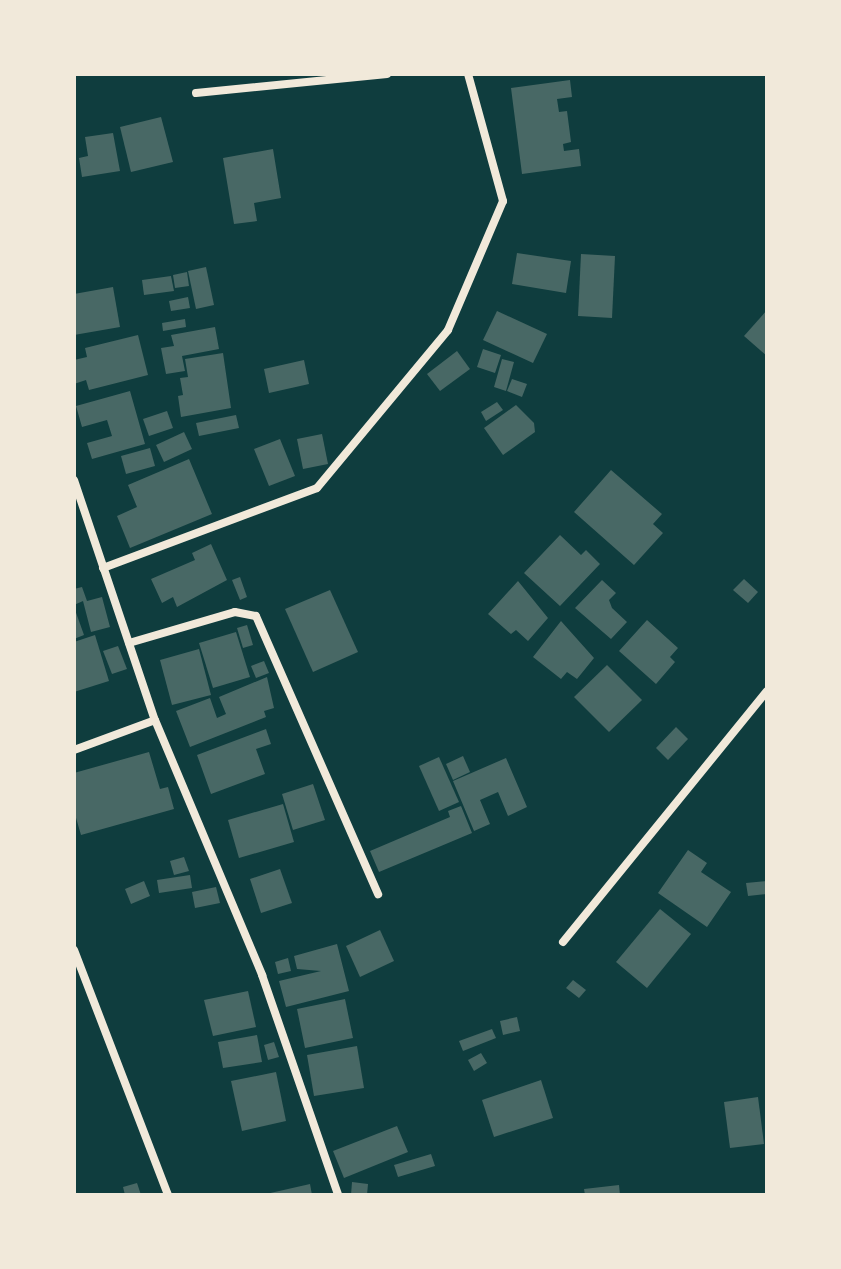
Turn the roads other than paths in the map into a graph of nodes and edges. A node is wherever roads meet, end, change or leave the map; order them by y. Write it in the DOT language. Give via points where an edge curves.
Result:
graph roads {
  1 [pos="387,74"];
  2 [pos="468,74"];
  3 [pos="196,93"];
  4 [pos="74,480"];
  5 [pos="103,568"];
  6 [pos="129,643"];
  7 [pos="767,691"];
  8 [pos="155,720"];
  9 [pos="74,750"];
  10 [pos="378,894"];
  11 [pos="563,942"];
  12 [pos="74,950"];
  13 [pos="168,1195"];
  14 [pos="338,1195"];
  1 -- 3 [label="street"];
  2 -- 5 [label="street" via="503,201 448,330 317,488"];
  4 -- 5 [label="street"];
  5 -- 6 [label="street"];
  6 -- 8 [label="street"];
  6 -- 10 [label="street" via="235,612 256,616"];
  7 -- 11 [label="street"];
  8 -- 9 [label="street"];
  8 -- 14 [label="street" via="262,975"];
  12 -- 13 [label="street"];
}
